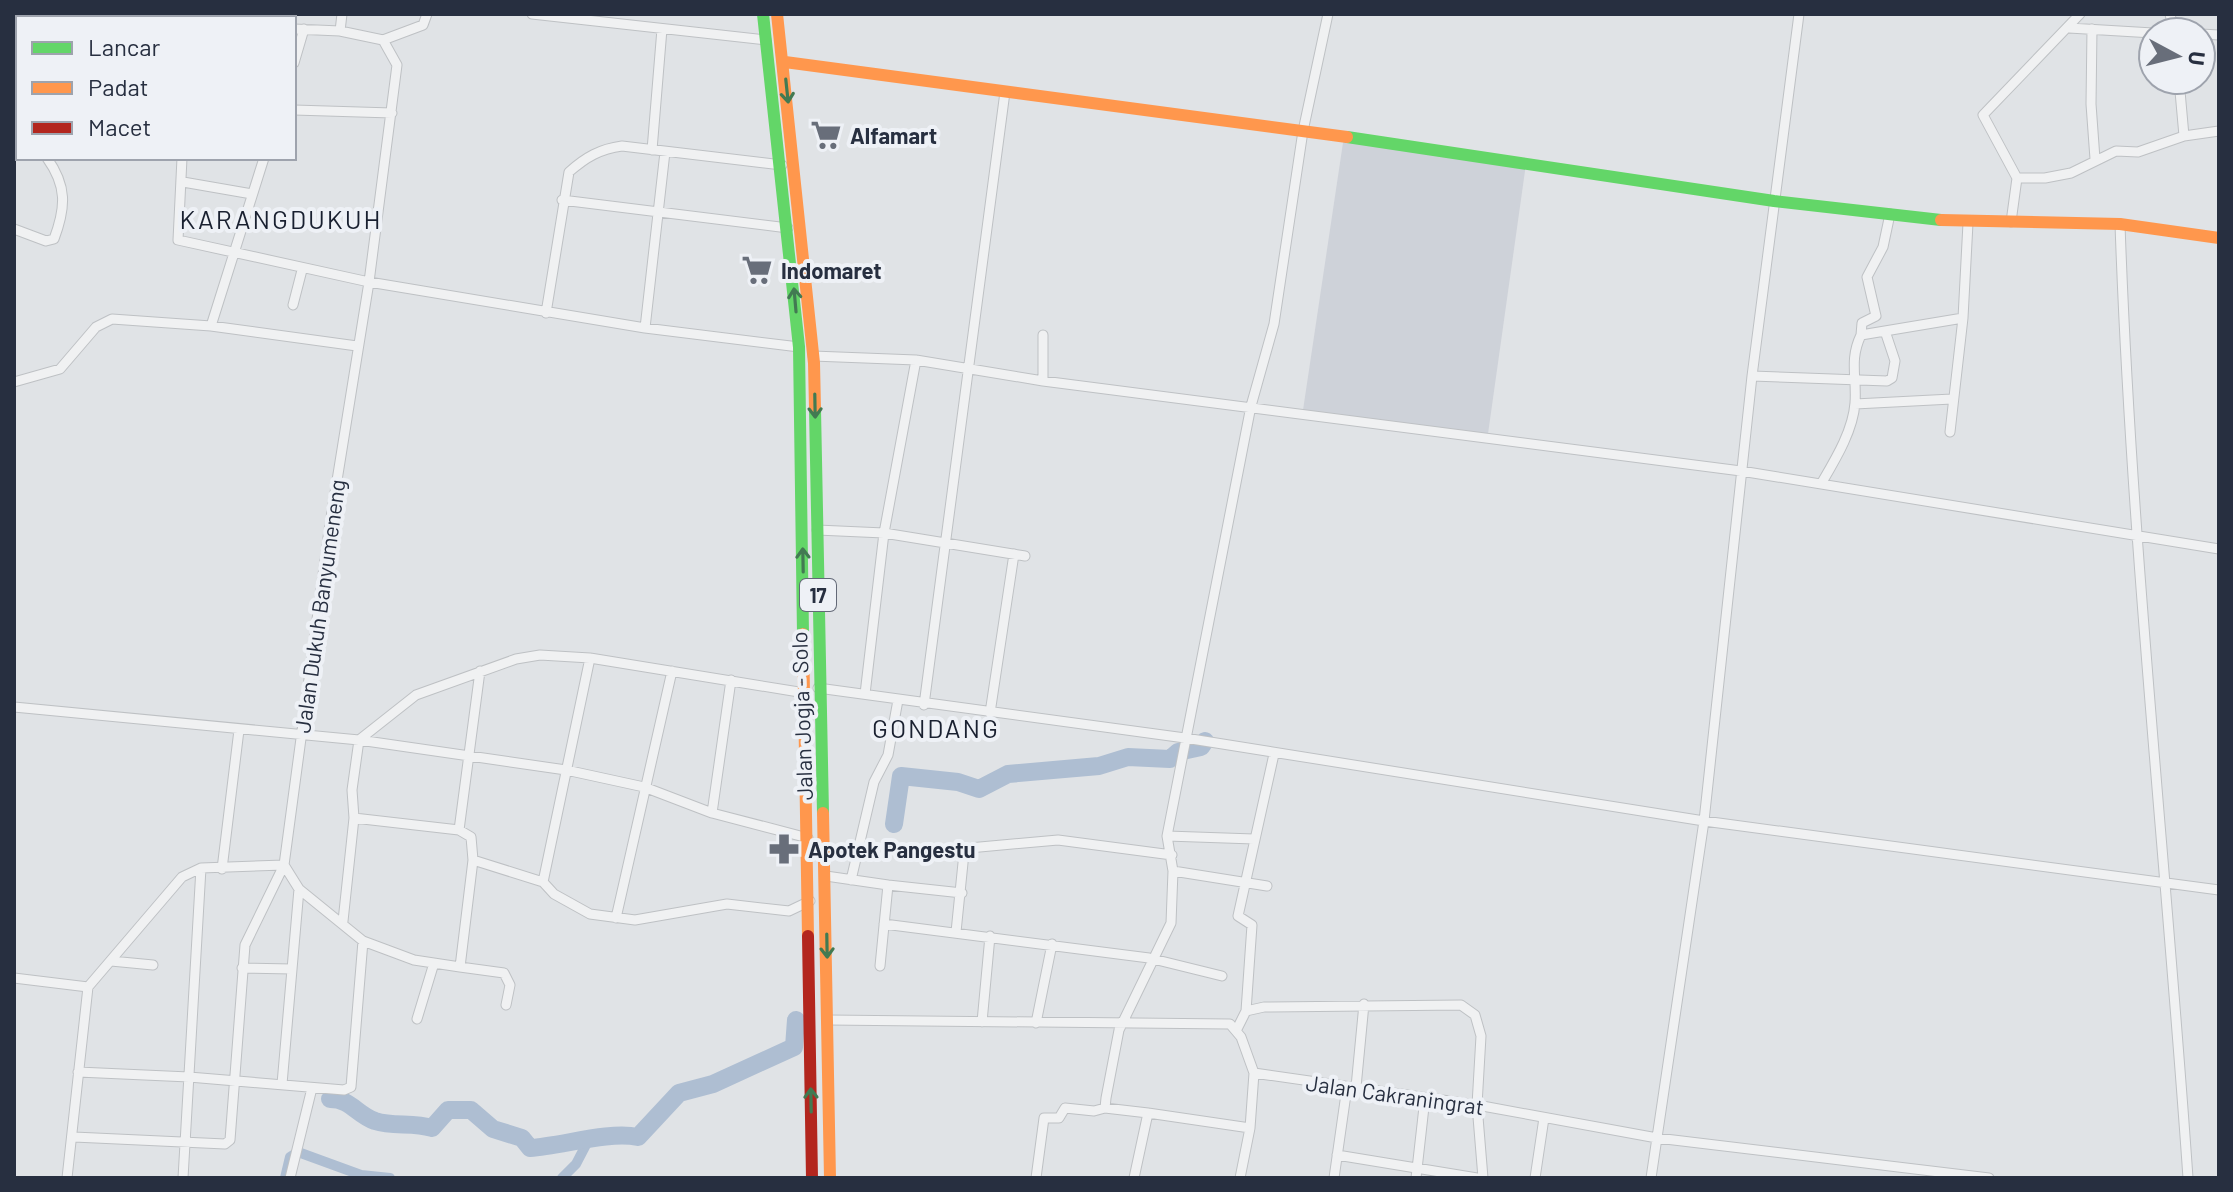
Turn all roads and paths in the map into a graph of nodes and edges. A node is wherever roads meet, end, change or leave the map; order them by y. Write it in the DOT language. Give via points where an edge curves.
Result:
graph roads {
  1 [pos="52,14"];
  2 [pos="342,14"];
  3 [pos="427,14"];
  4 [pos="532,14"];
  5 [pos="763,14"];
  6 [pos="777,14"];
  7 [pos="1328,14"];
  8 [pos="1799,14"];
  9 [pos="2080,14"];
  10 [pos="63,16"];
  11 [pos="2069,28"];
  12 [pos="299,29"];
  13 [pos="662,29"];
  14 [pos="2092,29"];
  15 [pos="340,31"];
  16 [pos="2137,32"];
  17 [pos="383,40"];
  18 [pos="766,40"];
  19 [pos="296,49"];
  20 [pos="785,62"];
  21 [pos="1005,92"];
  22 [pos="2180,96"];
  23 [pos="296,110"];
  24 [pos="392,113"];
  25 [pos="1303,131"];
  26 [pos="2219,131"];
  27 [pos="2184,136"];
  28 [pos="652,150"];
  29 [pos="665,152"];
  30 [pos="2095,159"];
  31 [pos="48,160"];
  32 [pos="182,160"];
  33 [pos="263,160"];
  34 [pos="782,165"];
  35 [pos="2017,178"];
  36 [pos="183,182"];
  37 [pos="252,194"];
  38 [pos="562,200"];
  39 [pos="1774,201"];
  40 [pos="656,213"];
  41 [pos="1890,214"];
  42 [pos="2011,222"];
  43 [pos="1968,223"];
  44 [pos="2120,224"];
  45 [pos="788,228"];
  46 [pos="14,229"];
  47 [pos="2219,238"];
  48 [pos="234,251"];
  49 [pos="302,270"];
  50 [pos="369,282"];
  51 [pos="293,305"];
  52 [pos="546,313"];
  53 [pos="1963,318"];
  54 [pos="211,326"];
  55 [pos="645,328"];
  56 [pos="1885,331"];
  57 [pos="1043,335"];
  58 [pos="1861,335"];
  59 [pos="357,346"];
  60 [pos="799,347"];
  61 [pos="813,356"];
  62 [pos="916,360"];
  63 [pos="969,370"];
  64 [pos="1752,376"];
  65 [pos="1043,381"];
  66 [pos="14,382"];
  67 [pos="1853,382"];
  68 [pos="1952,399"];
  69 [pos="1855,404"];
  70 [pos="1251,406"];
  71 [pos="1950,432"];
  72 [pos="1741,471"];
  73 [pos="1821,484"];
  74 [pos="817,530"];
  75 [pos="884,533"];
  76 [pos="2135,536"];
  77 [pos="944,544"];
  78 [pos="2219,549"];
  79 [pos="1014,554"];
  80 [pos="1025,556"];
  81 [pos="590,658"];
  82 [pos="480,671"];
  83 [pos="672,671"];
  84 [pos="731,680"];
  85 [pos="818,688"];
  86 [pos="805,693"];
  87 [pos="865,694"];
  88 [pos="898,700"];
  89 [pos="924,705"];
  90 [pos="14,707"];
  91 [pos="990,713"];
  92 [pos="239,730"];
  93 [pos="301,736"];
  94 [pos="1185,738"];
  95 [pos="359,740"];
  96 [pos="1274,754"];
  97 [pos="471,756"];
  98 [pos="566,770"];
  99 [pos="644,787"];
  100 [pos="712,813"];
  101 [pos="354,818"];
  102 [pos="1704,821"];
  103 [pos="459,830"];
  104 [pos="1167,836"];
  105 [pos="808,838"];
  106 [pos="1254,839"];
  107 [pos="1172,855"];
  108 [pos="473,860"];
  109 [pos="284,865"];
  110 [pos="201,868"];
  111 [pos="222,869"];
  112 [pos="1173,871"];
  113 [pos="826,876"];
  114 [pos="851,880"];
  115 [pos="543,882"];
  116 [pos="1246,882"];
  117 [pos="2167,883"];
  118 [pos="888,885"];
  119 [pos="1267,886"];
  120 [pos="299,889"];
  121 [pos="2219,890"];
  122 [pos="962,893"];
  123 [pos="827,898"];
  124 [pos="808,901"];
  125 [pos="616,918"];
  126 [pos="343,921"];
  127 [pos="884,924"];
  128 [pos="956,932"];
  129 [pos="990,936"];
  130 [pos="363,941"];
  131 [pos="1052,944"];
  132 [pos="1154,959"];
  133 [pos="111,961"];
  134 [pos="434,963"];
  135 [pos="153,965"];
  136 [pos="880,966"];
  137 [pos="460,967"];
  138 [pos="242,968"];
  139 [pos="292,969"];
  140 [pos="1222,976"];
  141 [pos="14,978"];
  142 [pos="88,987"];
  143 [pos="1364,1004"];
  144 [pos="506,1005"];
  145 [pos="1246,1011"];
  146 [pos="417,1019"];
  147 [pos="828,1020"];
  148 [pos="982,1022"];
  149 [pos="1036,1023"];
  150 [pos="1124,1023"];
  151 [pos="1237,1029"];
  152 [pos="78,1072"];
  153 [pos="1254,1073"];
  154 [pos="189,1077"];
  155 [pos="234,1081"];
  156 [pos="282,1084"];
  157 [pos="1351,1087"];
  158 [pos="312,1088"];
  159 [pos="1425,1098"];
  160 [pos="1477,1105"];
  161 [pos="1105,1108"];
  162 [pos="1148,1113"];
  163 [pos="1544,1118"];
  164 [pos="1250,1128"];
  165 [pos="74,1137"];
  166 [pos="1657,1138"];
  167 [pos="184,1143"];
  168 [pos="1337,1155"];
  169 [pos="1416,1172"];
  170 [pos="67,1178"];
  171 [pos="183,1178"];
  172 [pos="290,1178"];
  173 [pos="812,1178"];
  174 [pos="830,1178"];
  175 [pos="1036,1178"];
  176 [pos="1134,1178"];
  177 [pos="1240,1178"];
  178 [pos="1334,1178"];
  179 [pos="1480,1178"];
  180 [pos="1535,1178"];
  181 [pos="1651,1178"];
  182 [pos="1989,1178"];
  183 [pos="2188,1178"];
  1 -- 10 [label="street"];
  2 -- 15 [label="street"];
  3 -- 17 [label="street" via="423,25"];
  4 -- 13 [label="street"];
  5 -- 18 [label="main road, Jalan Jogja - Solo / 17"];
  6 -- 20 [label="main road, Jalan Jogja - Solo / 17"];
  7 -- 25 [label="street"];
  8 -- 39 [label="street"];
  9 -- 11 [label="street"];
  11 -- 14 [label="street"];
  11 -- 35 [label="street" via="1983,115"];
  12 -- 15 [label="street"];
  12 -- 19 [label="street"];
  13 -- 18 [label="street"];
  13 -- 28 [label="street"];
  14 -- 16 [label="street"];
  14 -- 30 [label="street"];
  15 -- 17 [label="street"];
  17 -- 24 [label="street, Jalan Dukuh Banyumeneng" via="397,65"];
  18 -- 34 [label="main road, Jalan Jogja - Solo / 17"];
  20 -- 21 [label="main road"];
  20 -- 61 [label="main road, Jalan Jogja - Solo / 17, one-way"];
  21 -- 25 [label="main road"];
  21 -- 63 [label="street"];
  22 -- 27 [label="street"];
  23 -- 24 [label="street"];
  24 -- 50 [label="street, Jalan Dukuh Banyumeneng"];
  25 -- 39 [label="main road"];
  25 -- 70 [label="street" via="1274,324"];
  26 -- 27 [label="street"];
  27 -- 30 [label="street"];
  28 -- 29 [label="street"];
  28 -- 38 [label="street" via="622,146 584,158 569,172"];
  29 -- 34 [label="street"];
  29 -- 40 [label="street"];
  30 -- 35 [label="street" via="2071,173"];
  31 -- 46 [label="street" via="63,184 64,203 54,239"];
  32 -- 36 [label="street"];
  33 -- 37 [label="street"];
  34 -- 45 [label="main road, Jalan Jogja - Solo / 17"];
  35 -- 42 [label="street"];
  36 -- 37 [label="street"];
  36 -- 48 [label="street" via="178,240"];
  37 -- 48 [label="street"];
  38 -- 40 [label="street"];
  38 -- 52 [label="street"];
  39 -- 41 [label="main road"];
  39 -- 64 [label="street"];
  40 -- 45 [label="street"];
  40 -- 55 [label="street"];
  41 -- 43 [label="main road"];
  41 -- 58 [label="street" via="1883,247 1867,277 1876,316 1862,323"];
  42 -- 43 [label="main road"];
  42 -- 44 [label="main road"];
  43 -- 53 [label="street"];
  44 -- 47 [label="main road"];
  44 -- 76 [label="street"];
  60 -- 45 [label="main road, Jalan Jogja - Solo / 17, one-way"];
  48 -- 49 [label="street"];
  48 -- 54 [label="street"];
  49 -- 50 [label="street"];
  49 -- 51 [label="street"];
  50 -- 52 [label="street"];
  50 -- 59 [label="street, Jalan Dukuh Banyumeneng"];
  52 -- 55 [label="street"];
  53 -- 56 [label="street"];
  53 -- 68 [label="street"];
  54 -- 59 [label="street"];
  54 -- 66 [label="street" via="112,319 96,327 60,369"];
  55 -- 60 [label="street"];
  56 -- 58 [label="street"];
  56 -- 67 [label="street" via="1895,361 1892,378"];
  57 -- 65 [label="street"];
  58 -- 67 [label="street" via="1854,349"];
  59 -- 93 [label="street, Jalan Dukuh Banyumeneng"];
  86 -- 60 [label="main road, Jalan Jogja - Solo / 17, one-way"];
  61 -- 62 [label="street"];
  61 -- 74 [label="main road, Jalan Jogja - Solo / 17, one-way"];
  62 -- 63 [label="street"];
  62 -- 75 [label="street"];
  63 -- 65 [label="street"];
  63 -- 77 [label="street"];
  64 -- 67 [label="street"];
  64 -- 72 [label="street"];
  65 -- 70 [label="street"];
  67 -- 69 [label="street"];
  68 -- 69 [label="street"];
  68 -- 71 [label="street"];
  69 -- 73 [label="street" via="1840,451"];
  70 -- 72 [label="street"];
  70 -- 94 [label="street"];
  72 -- 73 [label="street"];
  72 -- 102 [label="street"];
  73 -- 76 [label="street"];
  74 -- 75 [label="street"];
  74 -- 85 [label="main road, Jalan Jogja - Solo / 17"];
  75 -- 77 [label="street"];
  75 -- 87 [label="street"];
  76 -- 78 [label="street"];
  76 -- 117 [label="street"];
  77 -- 79 [label="street"];
  77 -- 89 [label="street"];
  79 -- 80 [label="street"];
  79 -- 91 [label="street"];
  81 -- 82 [label="street" via="540,655"];
  81 -- 83 [label="street"];
  81 -- 98 [label="street"];
  82 -- 95 [label="street" via="416,695"];
  82 -- 97 [label="street"];
  83 -- 84 [label="street"];
  83 -- 99 [label="street"];
  84 -- 86 [label="street"];
  84 -- 100 [label="street"];
  85 -- 87 [label="street"];
  85 -- 113 [label="main road, Jalan Jogja - Solo / 17"];
  86 -- 105 [label="main road, Jalan Jogja - Solo / 17"];
  87 -- 88 [label="street"];
  88 -- 89 [label="street"];
  88 -- 114 [label="street" via="888,755 874,782"];
  89 -- 91 [label="street"];
  90 -- 92 [label="street"];
  91 -- 94 [label="street"];
  92 -- 93 [label="street"];
  92 -- 111 [label="street"];
  93 -- 95 [label="street"];
  93 -- 109 [label="street, Jalan Dukuh Banyumeneng"];
  94 -- 96 [label="street"];
  94 -- 104 [label="street"];
  95 -- 97 [label="street"];
  95 -- 101 [label="street"];
  96 -- 102 [label="street"];
  96 -- 106 [label="street"];
  97 -- 98 [label="street"];
  97 -- 103 [label="street"];
  98 -- 99 [label="street"];
  98 -- 115 [label="street"];
  99 -- 100 [label="street"];
  99 -- 125 [label="street"];
  100 -- 105 [label="street"];
  101 -- 103 [label="street"];
  101 -- 126 [label="street"];
  102 -- 117 [label="street"];
  102 -- 166 [label="street"];
  103 -- 108 [label="street" via="471,837"];
  104 -- 106 [label="street"];
  104 -- 107 [label="street"];
  105 -- 124 [label="main road, Jalan Jogja - Solo / 17"];
  106 -- 116 [label="street"];
  107 -- 112 [label="street"];
  107 -- 122 [label="street" via="1058,840 981,845 964,853"];
  108 -- 115 [label="street"];
  108 -- 137 [label="street"];
  109 -- 111 [label="street"];
  109 -- 120 [label="street"];
  109 -- 138 [label="street, Jalan Dukuh Banyumeneng" via="250,932"];
  110 -- 111 [label="street"];
  110 -- 133 [label="street" via="182,877 160,899"];
  110 -- 154 [label="street"];
  112 -- 116 [label="street"];
  112 -- 132 [label="street" via="1171,923"];
  113 -- 114 [label="street"];
  113 -- 123 [label="main road, Jalan Jogja - Solo / 17"];
  114 -- 118 [label="street"];
  115 -- 125 [label="street" via="571,905"];
  116 -- 119 [label="street"];
  116 -- 145 [label="street" via="1238,916 1252,925"];
  117 -- 121 [label="street"];
  117 -- 183 [label="street"];
  118 -- 122 [label="street"];
  118 -- 127 [label="street"];
  120 -- 126 [label="street"];
  120 -- 139 [label="street"];
  122 -- 128 [label="street"];
  123 -- 124 [label="street"];
  123 -- 147 [label="main road, Jalan Jogja - Solo / 17, one-way"];
  124 -- 125 [label="street" via="789,911 727,904 665,918"];
  173 -- 124 [label="main road, Jalan Jogja - Solo / 17, one-way"];
  126 -- 130 [label="street"];
  127 -- 128 [label="street"];
  127 -- 136 [label="street"];
  128 -- 129 [label="street"];
  129 -- 131 [label="street"];
  129 -- 148 [label="street"];
  130 -- 134 [label="street"];
  130 -- 158 [label="street" via="351,1087"];
  131 -- 132 [label="street"];
  131 -- 149 [label="street"];
  132 -- 140 [label="street"];
  132 -- 150 [label="street"];
  133 -- 135 [label="street"];
  133 -- 142 [label="street"];
  134 -- 137 [label="street"];
  134 -- 146 [label="street"];
  137 -- 144 [label="street" via="504,973 510,985"];
  138 -- 139 [label="street"];
  138 -- 155 [label="street, Jalan Dukuh Banyumeneng"];
  139 -- 156 [label="street"];
  141 -- 142 [label="street"];
  142 -- 152 [label="street"];
  143 -- 145 [label="street"];
  143 -- 157 [label="street"];
  143 -- 160 [label="street" via="1461,1005 1475,1015 1481,1036"];
  145 -- 151 [label="street"];
  147 -- 148 [label="street"];
  147 -- 174 [label="main road, Jalan Jogja - Solo / 17"];
  148 -- 149 [label="street"];
  149 -- 150 [label="street"];
  150 -- 151 [label="street" via="1205,1022"];
  150 -- 161 [label="street"];
  151 -- 153 [label="street"];
  152 -- 154 [label="street"];
  152 -- 165 [label="street"];
  153 -- 157 [label="street, Jalan Cakraningrat"];
  153 -- 164 [label="street"];
  154 -- 155 [label="street"];
  154 -- 167 [label="street"];
  155 -- 156 [label="street"];
  155 -- 167 [label="street, Jalan Dukuh Banyumeneng" via="230,1140"];
  156 -- 158 [label="street"];
  157 -- 159 [label="street, Jalan Cakraningrat"];
  157 -- 168 [label="street"];
  158 -- 172 [label="street"];
  159 -- 160 [label="street, Jalan Cakraningrat"];
  159 -- 169 [label="street"];
  160 -- 163 [label="street, Jalan Cakraningrat"];
  160 -- 179 [label="street"];
  161 -- 162 [label="street"];
  161 -- 175 [label="street" via="1065,1108 1059,1118 1044,1118"];
  162 -- 164 [label="street"];
  162 -- 176 [label="street"];
  163 -- 166 [label="street, Jalan Cakraningrat"];
  163 -- 180 [label="street"];
  164 -- 177 [label="street"];
  165 -- 167 [label="street"];
  165 -- 170 [label="street"];
  166 -- 181 [label="street"];
  166 -- 182 [label="street, Jalan Cakraningrat"];
  167 -- 171 [label="street"];
  168 -- 169 [label="street"];
  168 -- 178 [label="street"];
  169 -- 179 [label="street"];
}
